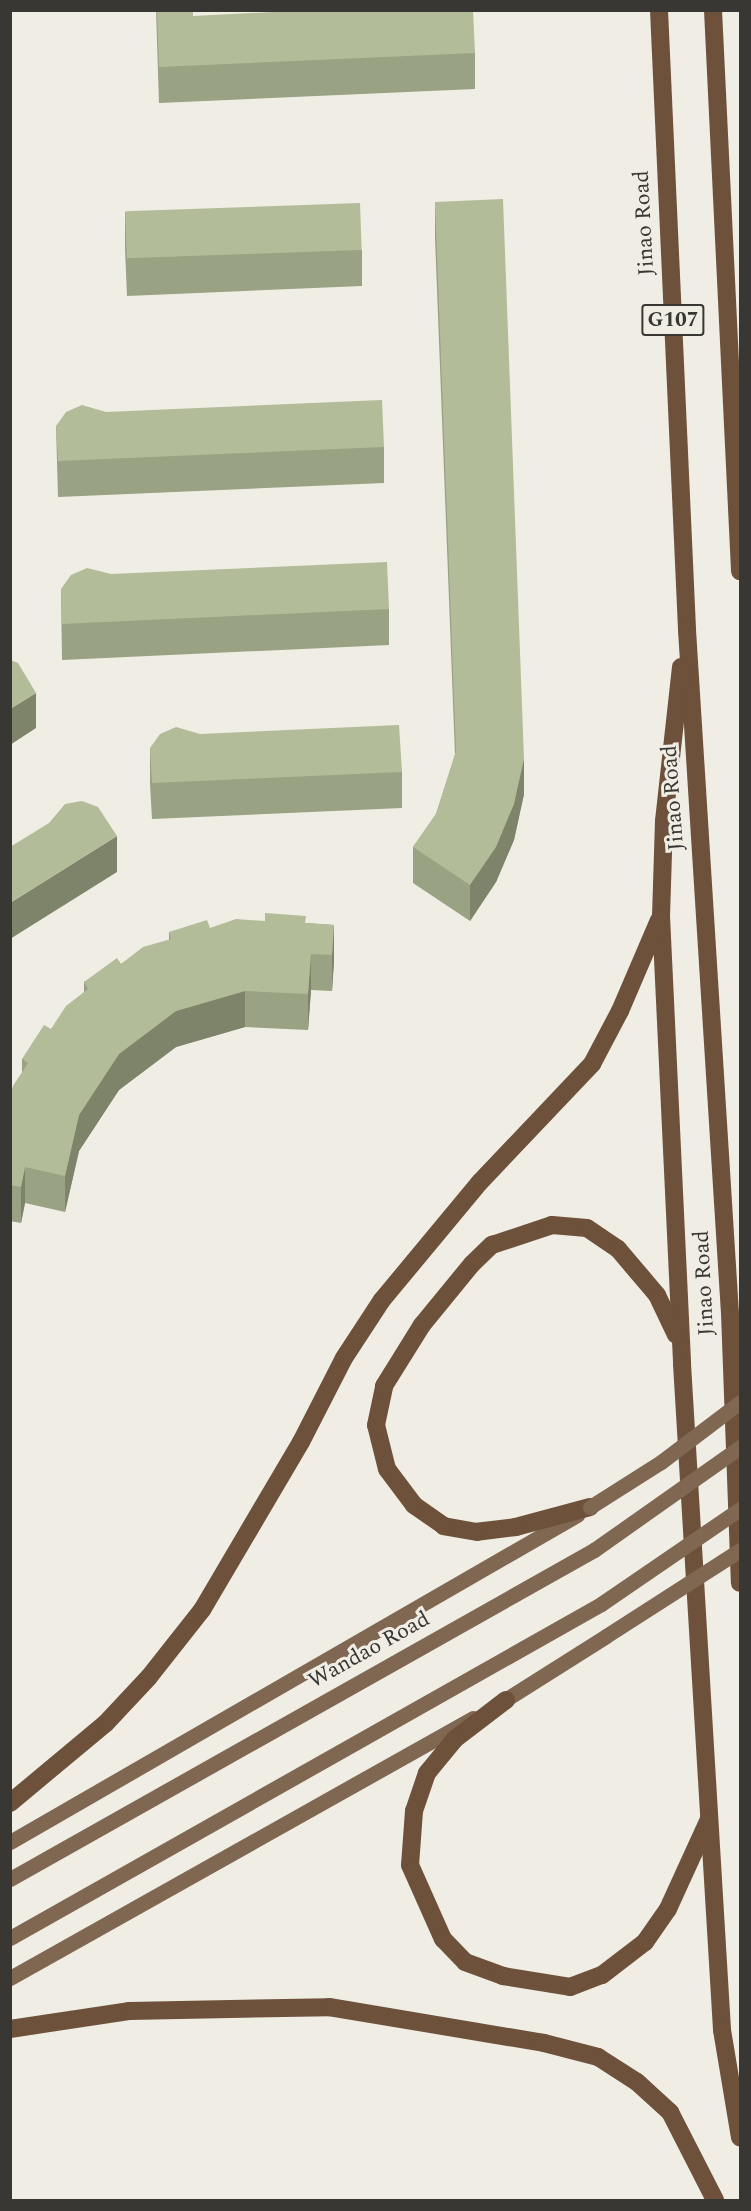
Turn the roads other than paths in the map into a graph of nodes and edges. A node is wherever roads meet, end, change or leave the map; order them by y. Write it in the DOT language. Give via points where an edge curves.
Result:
graph roads {
  1 [pos="659,10"];
  2 [pos="712,10"];
  3 [pos="724,266"];
  4 [pos="741,305"];
  5 [pos="741,571"];
  6 [pos="687,630"];
  7 [pos="661,916"];
  8 [pos="682,1364"];
  9 [pos="741,1402"];
  10 [pos="741,1447"];
  11 [pos="590,1507"];
  12 [pos="741,1509"];
  13 [pos="741,1550"];
  14 [pos="741,1583"];
  15 [pos="506,1700"];
  16 [pos="10,1803"];
  17 [pos="711,1815"];
  18 [pos="10,1842"];
  19 [pos="10,1879"];
  20 [pos="10,1938"];
  21 [pos="10,1978"];
  22 [pos="10,2029"];
  23 [pos="741,2138"];
  24 [pos="715,2200"];
  1 -- 6 [label="highway, Jinao Road / G107"];
  2 -- 3 [label="highway, G107"];
  3 -- 4 [label="highway"];
  3 -- 5 [label="highway, G107"];
  6 -- 7 [label="highway" via="664,821"];
  6 -- 14 [label="highway, Jinao Road / G107" via="730,1313"];
  7 -- 8 [label="highway"];
  7 -- 16 [label="highway" via="592,1064 480,1182 382,1300 344,1358 301,1442 202,1610 106,1723"];
  8 -- 11 [label="highway" via="673,1323 657,1295 618,1249 587,1228 552,1225 492,1245 422,1325 384,1386 376,1425 387,1468 414,1506 444,1526 477,1532 516,1527"];
  8 -- 17 [label="highway"];
  9 -- 11 [label="main road, bridge" via="662,1462"];
  10 -- 19 [label="main road, Wandao Road, bridge" via="594,1550"];
  11 -- 18 [label="main road"];
  12 -- 20 [label="main road, bridge" via="601,1604"];
  13 -- 15 [label="main road, bridge"];
  15 -- 17 [label="highway" via="455,1739 427,1773 414,1811 410,1865 443,1939 465,1962 502,1976 570,1987 602,1976 651,1934 668,1909"];
  15 -- 21 [label="main road"];
  17 -- 23 [label="highway" via="722,2030"];
  22 -- 24 [label="highway" via="129,2011 329,2007 544,2043 598,2057 637,2082 670,2112"];
}
